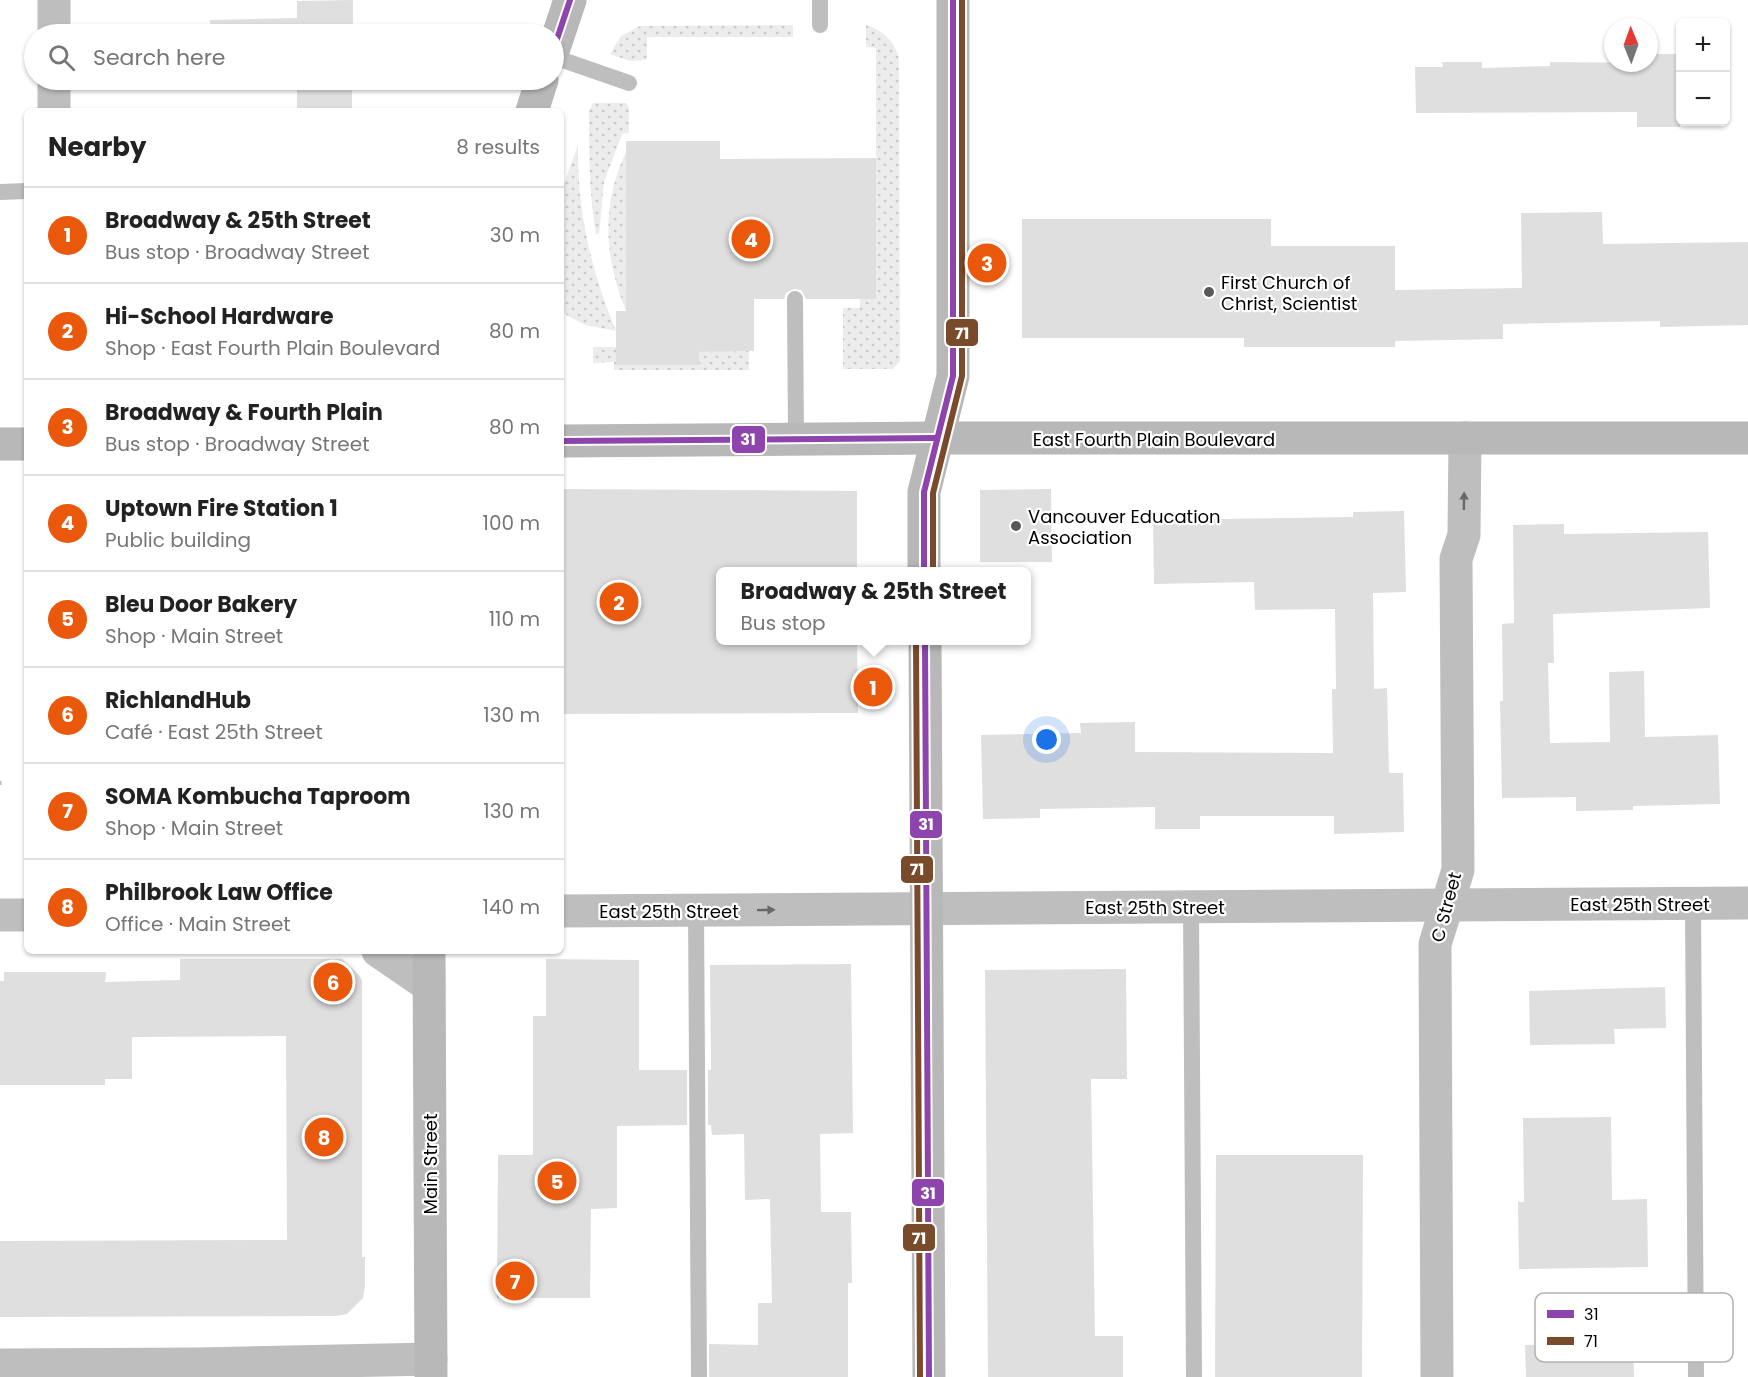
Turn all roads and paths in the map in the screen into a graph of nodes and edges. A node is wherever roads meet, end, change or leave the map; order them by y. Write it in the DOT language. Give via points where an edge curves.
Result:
graph roads {
  1 [pos="54,0"];
  2 [pos="570,0"];
  3 [pos="820,0"];
  4 [pos="953,0"];
  5 [pos="54,24"];
  6 [pos="562,24"];
  7 [pos="820,25"];
  8 [pos="564,60"];
  9 [pos="629,83"];
  10 [pos="54,90"];
  11 [pos="539,90"];
  12 [pos="54,108"];
  13 [pos="532,108"];
  14 [pos="24,191"];
  15 [pos="0,192"];
  16 [pos="795,299"];
  17 [pos="936,438"];
  18 [pos="1465,438"];
  19 [pos="1748,438"];
  20 [pos="796,439"];
  21 [pos="564,441"];
  22 [pos="0,444"];
  23 [pos="24,444"];
  24 [pos="924,567"];
  25 [pos="925,645"];
  26 [pos="1748,903"];
  27 [pos="1447,904"];
  28 [pos="1693,904"];
  29 [pos="1191,907"];
  30 [pos="926,909"];
  31 [pos="564,911"];
  32 [pos="696,911"];
  33 [pos="0,915"];
  34 [pos="24,915"];
  35 [pos="382,954"];
  36 [pos="429,954"];
  37 [pos="429,986"];
  38 [pos="1695,1293"];
  39 [pos="1696,1362"];
  40 [pos="0,1365"];
  41 [pos="431,1368"];
  42 [pos="197,1371"];
  43 [pos="699,1377"];
  44 [pos="929,1377"];
  45 [pos="1194,1377"];
  46 [pos="1437,1377"];
  47 [pos="1696,1377"];
  1 -- 5 [label="street"];
  2 -- 6 [label="main road"];
  3 -- 7 [label="lane"];
  4 -- 17 [label="main road" via="953,376"];
  8 -- 9 [label="lane"];
  10 -- 12 [label="street"];
  11 -- 13 [label="main road"];
  14 -- 15 [label="lane"];
  16 -- 20 [label="lane"];
  17 -- 18 [label="main road, East Fourth Plain Boulevard"];
  17 -- 20 [label="main road, East Fourth Plain Boulevard"];
  17 -- 24 [label="main road" via="924,492"];
  18 -- 19 [label="main road, East Fourth Plain Boulevard"];
  27 -- 18 [label="street, C Street, one-way" via="1458,870 1456,559 1464,535"];
  20 -- 21 [label="main road, East Fourth Plain Boulevard"];
  22 -- 23 [label="main road"];
  25 -- 30 [label="main road"];
  26 -- 28 [label="street, East 25th Street"];
  27 -- 28 [label="street, East 25th Street"];
  27 -- 29 [label="street, East 25th Street"];
  27 -- 46 [label="street, C Street" via="1435,944"];
  28 -- 38 [label="lane"];
  29 -- 30 [label="street, East 25th Street"];
  29 -- 45 [label="lane"];
  32 -- 30 [label="street, East 25th Street, one-way"];
  30 -- 44 [label="main road"];
  31 -- 32 [label="street, East 25th Street"];
  32 -- 43 [label="lane"];
  33 -- 34 [label="street"];
  35 -- 37 [label="street"];
  36 -- 37 [label="main road, Main Street"];
  37 -- 41 [label="main road, Main Street"];
  39 -- 47 [label="lane"];
  40 -- 42 [label="street"];
  41 -- 42 [label="street"];
}
